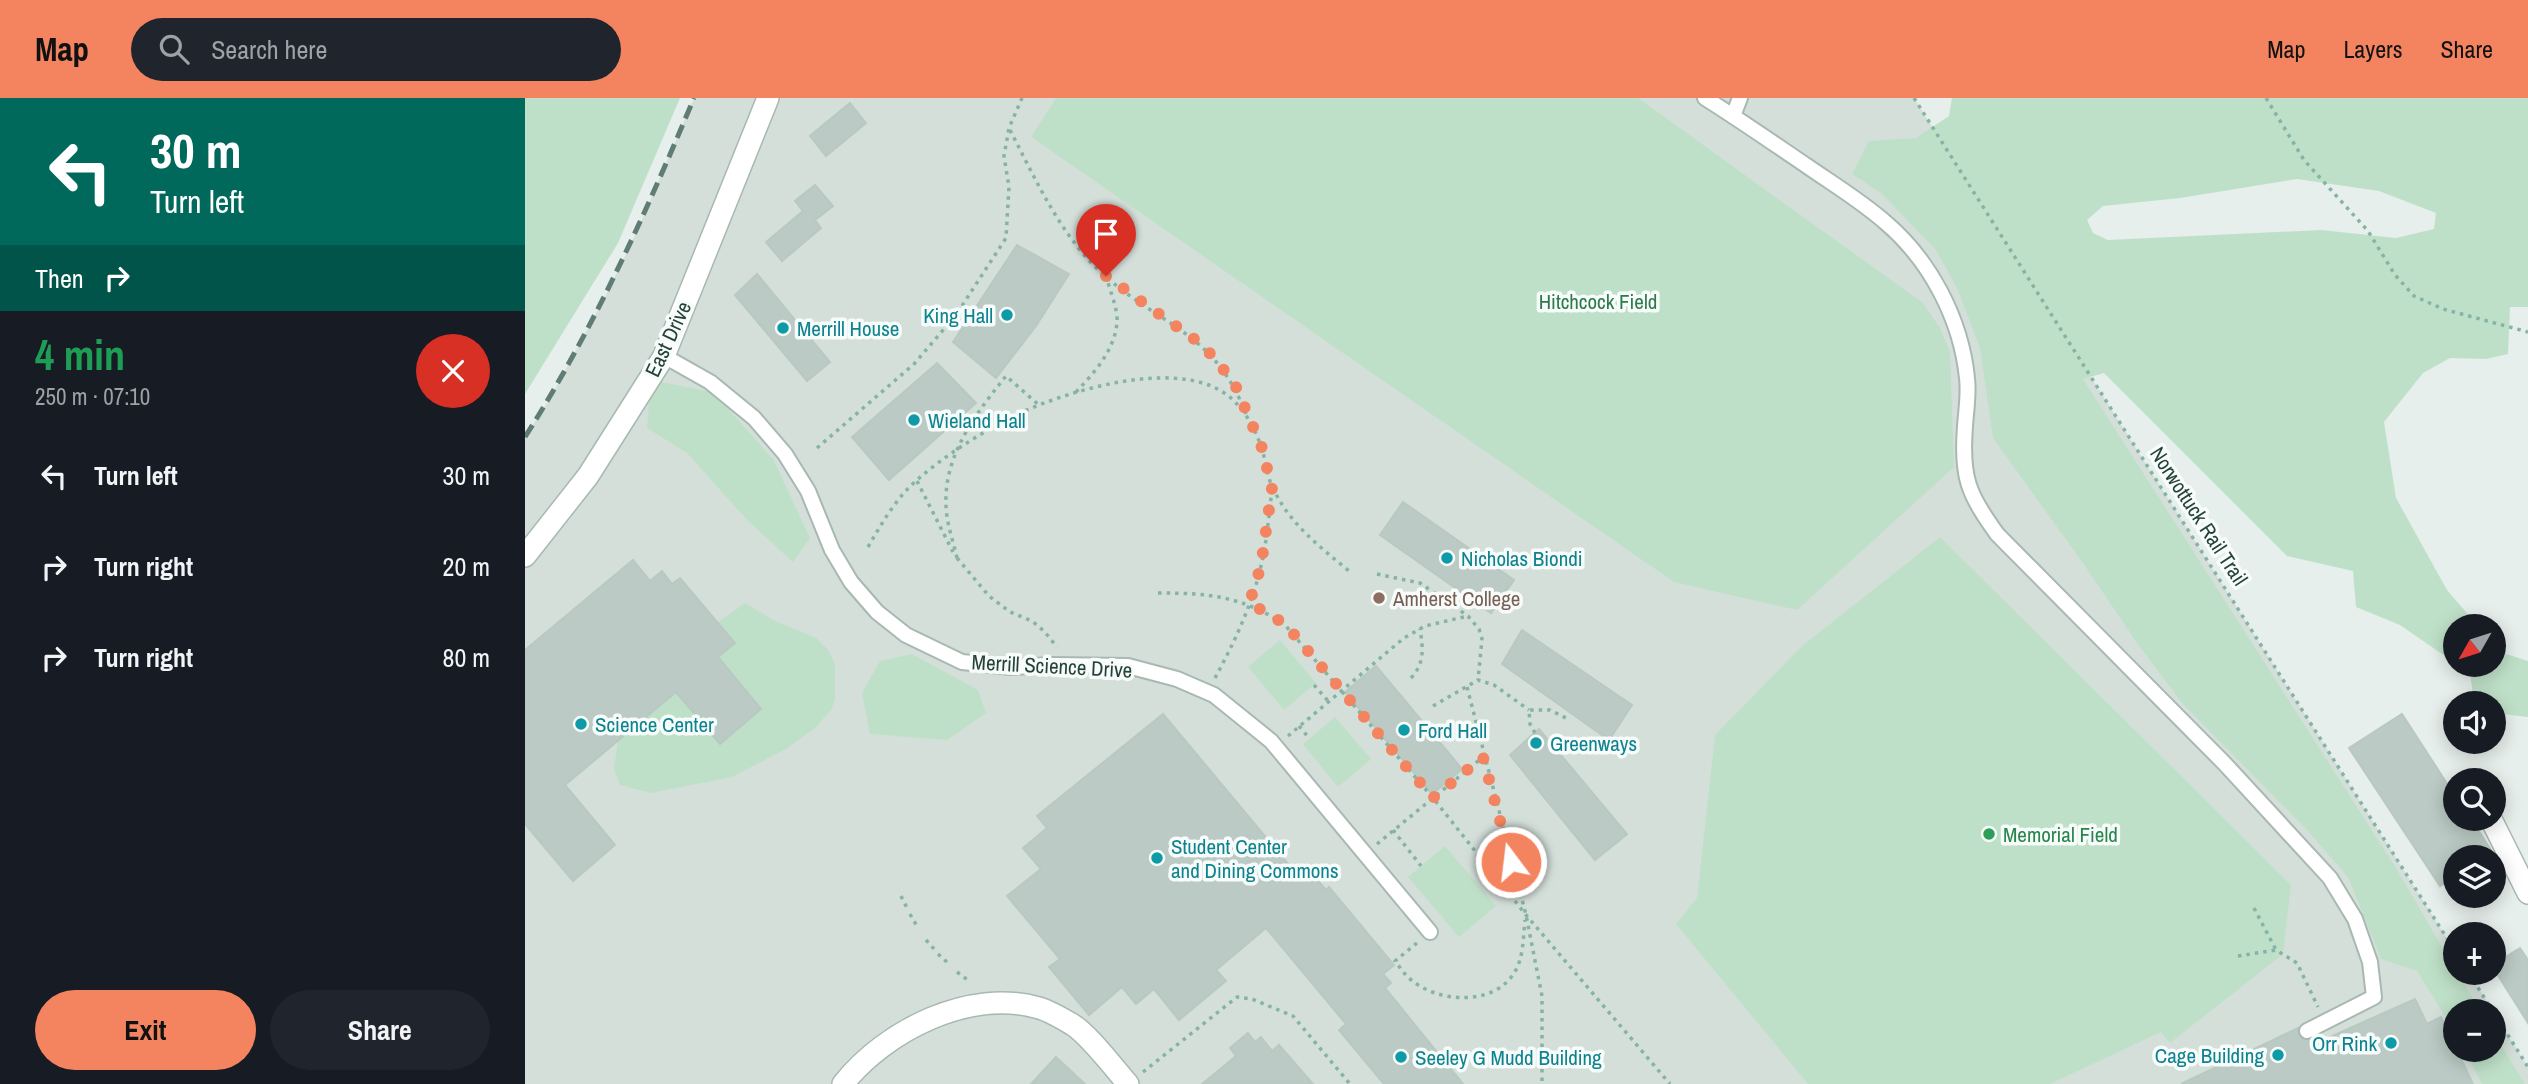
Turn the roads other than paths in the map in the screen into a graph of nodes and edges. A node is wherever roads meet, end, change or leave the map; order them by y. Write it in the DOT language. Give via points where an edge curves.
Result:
graph roads {
  1 [pos="768,98"];
  2 [pos="1706,98"];
  3 [pos="1740,98"];
  4 [pos="1733,116"];
  5 [pos="664,356"];
  6 [pos="525,556"];
  7 [pos="2497,831"];
  8 [pos="2528,892"];
  9 [pos="1430,932"];
  10 [pos="2307,1031"];
  11 [pos="1128,1083"];
  12 [pos="843,1084"];
  1 -- 5 [label="street, East Drive"];
  2 -- 4 [label="lane"];
  3 -- 4 [label="lane"];
  4 -- 10 [label="lane" via="1860,203 1915,253 1939,288 1961,350 1967,380 1965,472 1974,501 1997,534 2225,764 2330,878 2355,919 2370,962 2374,997"];
  5 -- 6 [label="street, East Drive" via="587,476"];
  5 -- 9 [label="lane, Merrill Science Drive" via="710,382 754,418 785,454 808,491 832,550 852,582 877,612 906,635 962,662 1011,667 1128,666 1214,695 1271,741"];
  7 -- 8 [label="street"];
  11 -- 12 [label="street" via="1075,1027 1040,1008 989,1003 933,1017 908,1030 880,1046"];
}
